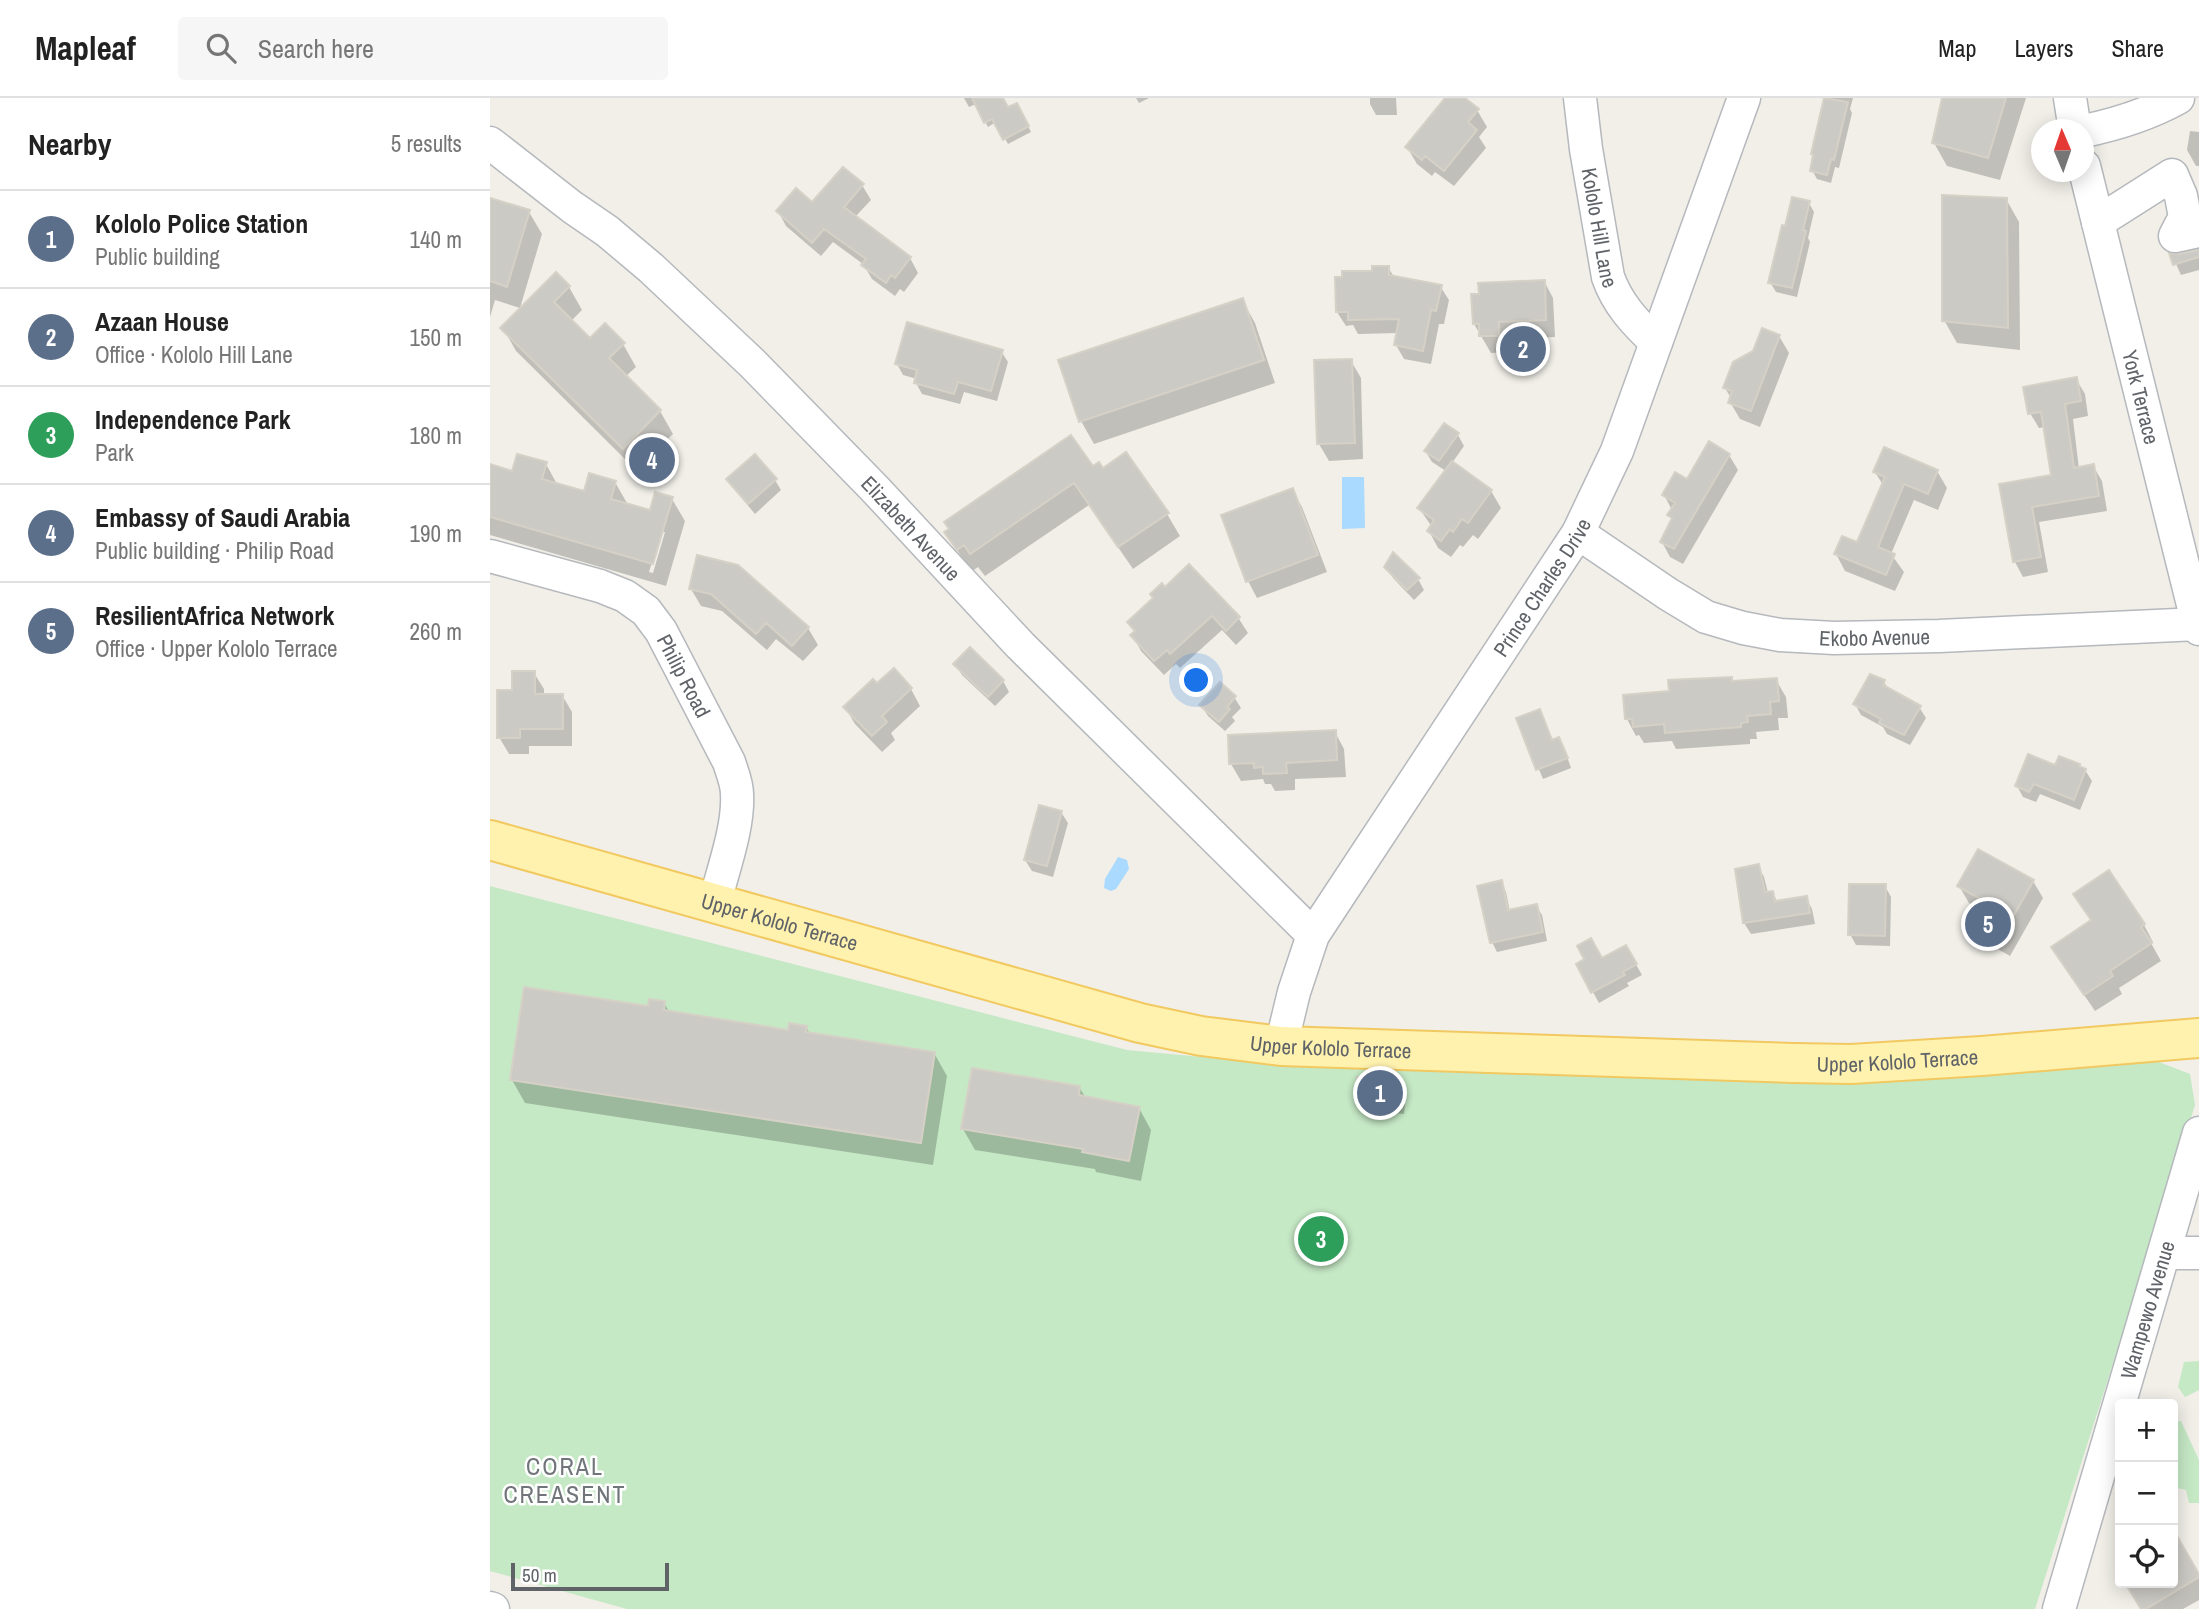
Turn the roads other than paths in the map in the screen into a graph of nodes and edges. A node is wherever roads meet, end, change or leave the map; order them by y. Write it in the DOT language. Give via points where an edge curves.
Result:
graph roads {
  1 [pos="1580,98"];
  2 [pos="1744,98"];
  3 [pos="2070,98"];
  4 [pos="2178,98"];
  5 [pos="2073,119"];
  6 [pos="2094,129"];
  7 [pos="490,143"];
  8 [pos="2088,182"];
  9 [pos="2098,222"];
  10 [pos="2199,231"];
  11 [pos="1612,289"];
  12 [pos="1672,297"];
  13 [pos="1656,342"];
  14 [pos="1578,533"];
  15 [pos="490,556"];
  16 [pos="2198,627"];
  17 [pos="490,839"];
  18 [pos="715,902"];
  19 [pos="1313,935"];
  20 [pos="2199,1038"];
  21 [pos="1281,1046"];
  22 [pos="2199,1133"];
  23 [pos="2199,1252"];
  24 [pos="2165,1253"];
  25 [pos="2059,1609"];
  1 -- 11 [label="street, Kololo Hill Lane"];
  2 -- 12 [label="street, Prince Charles Drive"];
  3 -- 5 [label="street"];
  4 -- 6 [label="street" via="2124,122"];
  7 -- 19 [label="street, Elizabeth Avenue" via="607,231 752,363 1020,645"];
  8 -- 9 [label="street, York Terrace"];
  9 -- 10 [label="street" via="2172,175 2185,216 2175,236"];
  9 -- 16 [label="street, York Terrace"];
  11 -- 12 [label="street" via="1634,301"];
  11 -- 13 [label="street, Kololo Hill Lane" via="1628,314"];
  12 -- 13 [label="street, Prince Charles Drive"];
  13 -- 14 [label="street, Prince Charles Drive" via="1617,451"];
  14 -- 16 [label="street, Ekobo Avenue" via="1706,617 1780,635 1939,636"];
  14 -- 19 [label="street, Prince Charles Drive"];
  15 -- 18 [label="street, Philip Road" via="625,596 646,611 662,631 729,762 737,793 735,821"];
  17 -- 18 [label="main road, Upper Kololo Terrace"];
  18 -- 21 [label="main road, Upper Kololo Terrace" via="1140,1023"];
  19 -- 21 [label="street, Prince Charles Drive"];
  20 -- 21 [label="main road, Upper Kololo Terrace" via="1851,1064"];
  22 -- 24 [label="street, Wampewo Avenue"];
  23 -- 24 [label="street"];
  24 -- 25 [label="street, Wampewo Avenue"];
}
